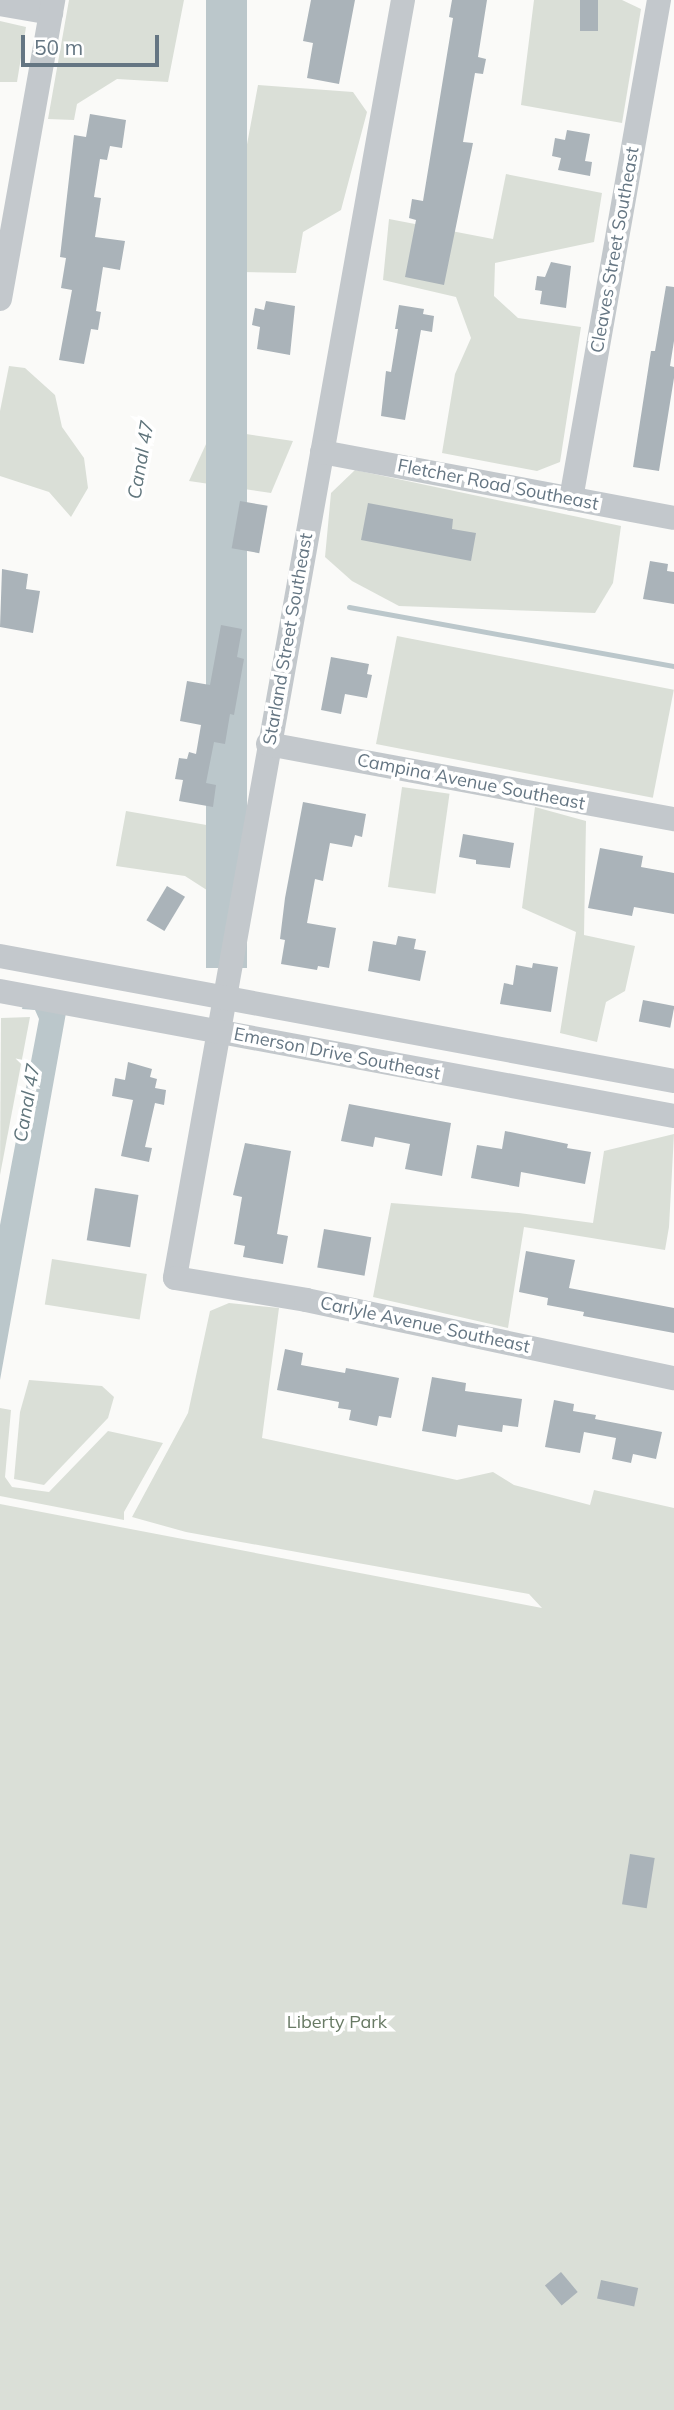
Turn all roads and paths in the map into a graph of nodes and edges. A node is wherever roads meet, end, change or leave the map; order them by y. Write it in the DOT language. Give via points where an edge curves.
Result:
graph roads {
  1 [pos="403,0"];
  2 [pos="659,0"];
  3 [pos="0,4"];
  4 [pos="52,7"];
  5 [pos="0,299"];
  6 [pos="321,452"];
  7 [pos="571,499"];
  8 [pos="674,518"];
  9 [pos="268,744"];
  10 [pos="674,819"];
  11 [pos="0,956"];
  12 [pos="0,991"];
  13 [pos="226,998"];
  14 [pos="220,1032"];
  15 [pos="674,1081"];
  16 [pos="674,1116"];
  17 [pos="175,1278"];
  18 [pos="674,1378"];
  1 -- 6 [label="street, Starland Street Southeast"];
  2 -- 7 [label="street, Cleaves Street Southeast"];
  3 -- 4 [label="street"];
  4 -- 5 [label="street"];
  6 -- 7 [label="street, Fletcher Road Southeast"];
  6 -- 9 [label="street, Starland Street Southeast"];
  7 -- 8 [label="street, Fletcher Road Southeast"];
  9 -- 10 [label="street, Campina Avenue Southeast"];
  9 -- 13 [label="street, Starland Street Southeast"];
  11 -- 13 [label="street, Emerson Drive Southeast"];
  12 -- 14 [label="street, Emerson Drive Southeast"];
  13 -- 14 [label="street, Starland Street Southeast"];
  13 -- 15 [label="street, Emerson Drive Southeast"];
  14 -- 16 [label="street, Emerson Drive Southeast"];
  14 -- 17 [label="street, Starland Street Southeast"];
  17 -- 18 [label="street, Carlyle Avenue Southeast" via="306,1300"];
}
